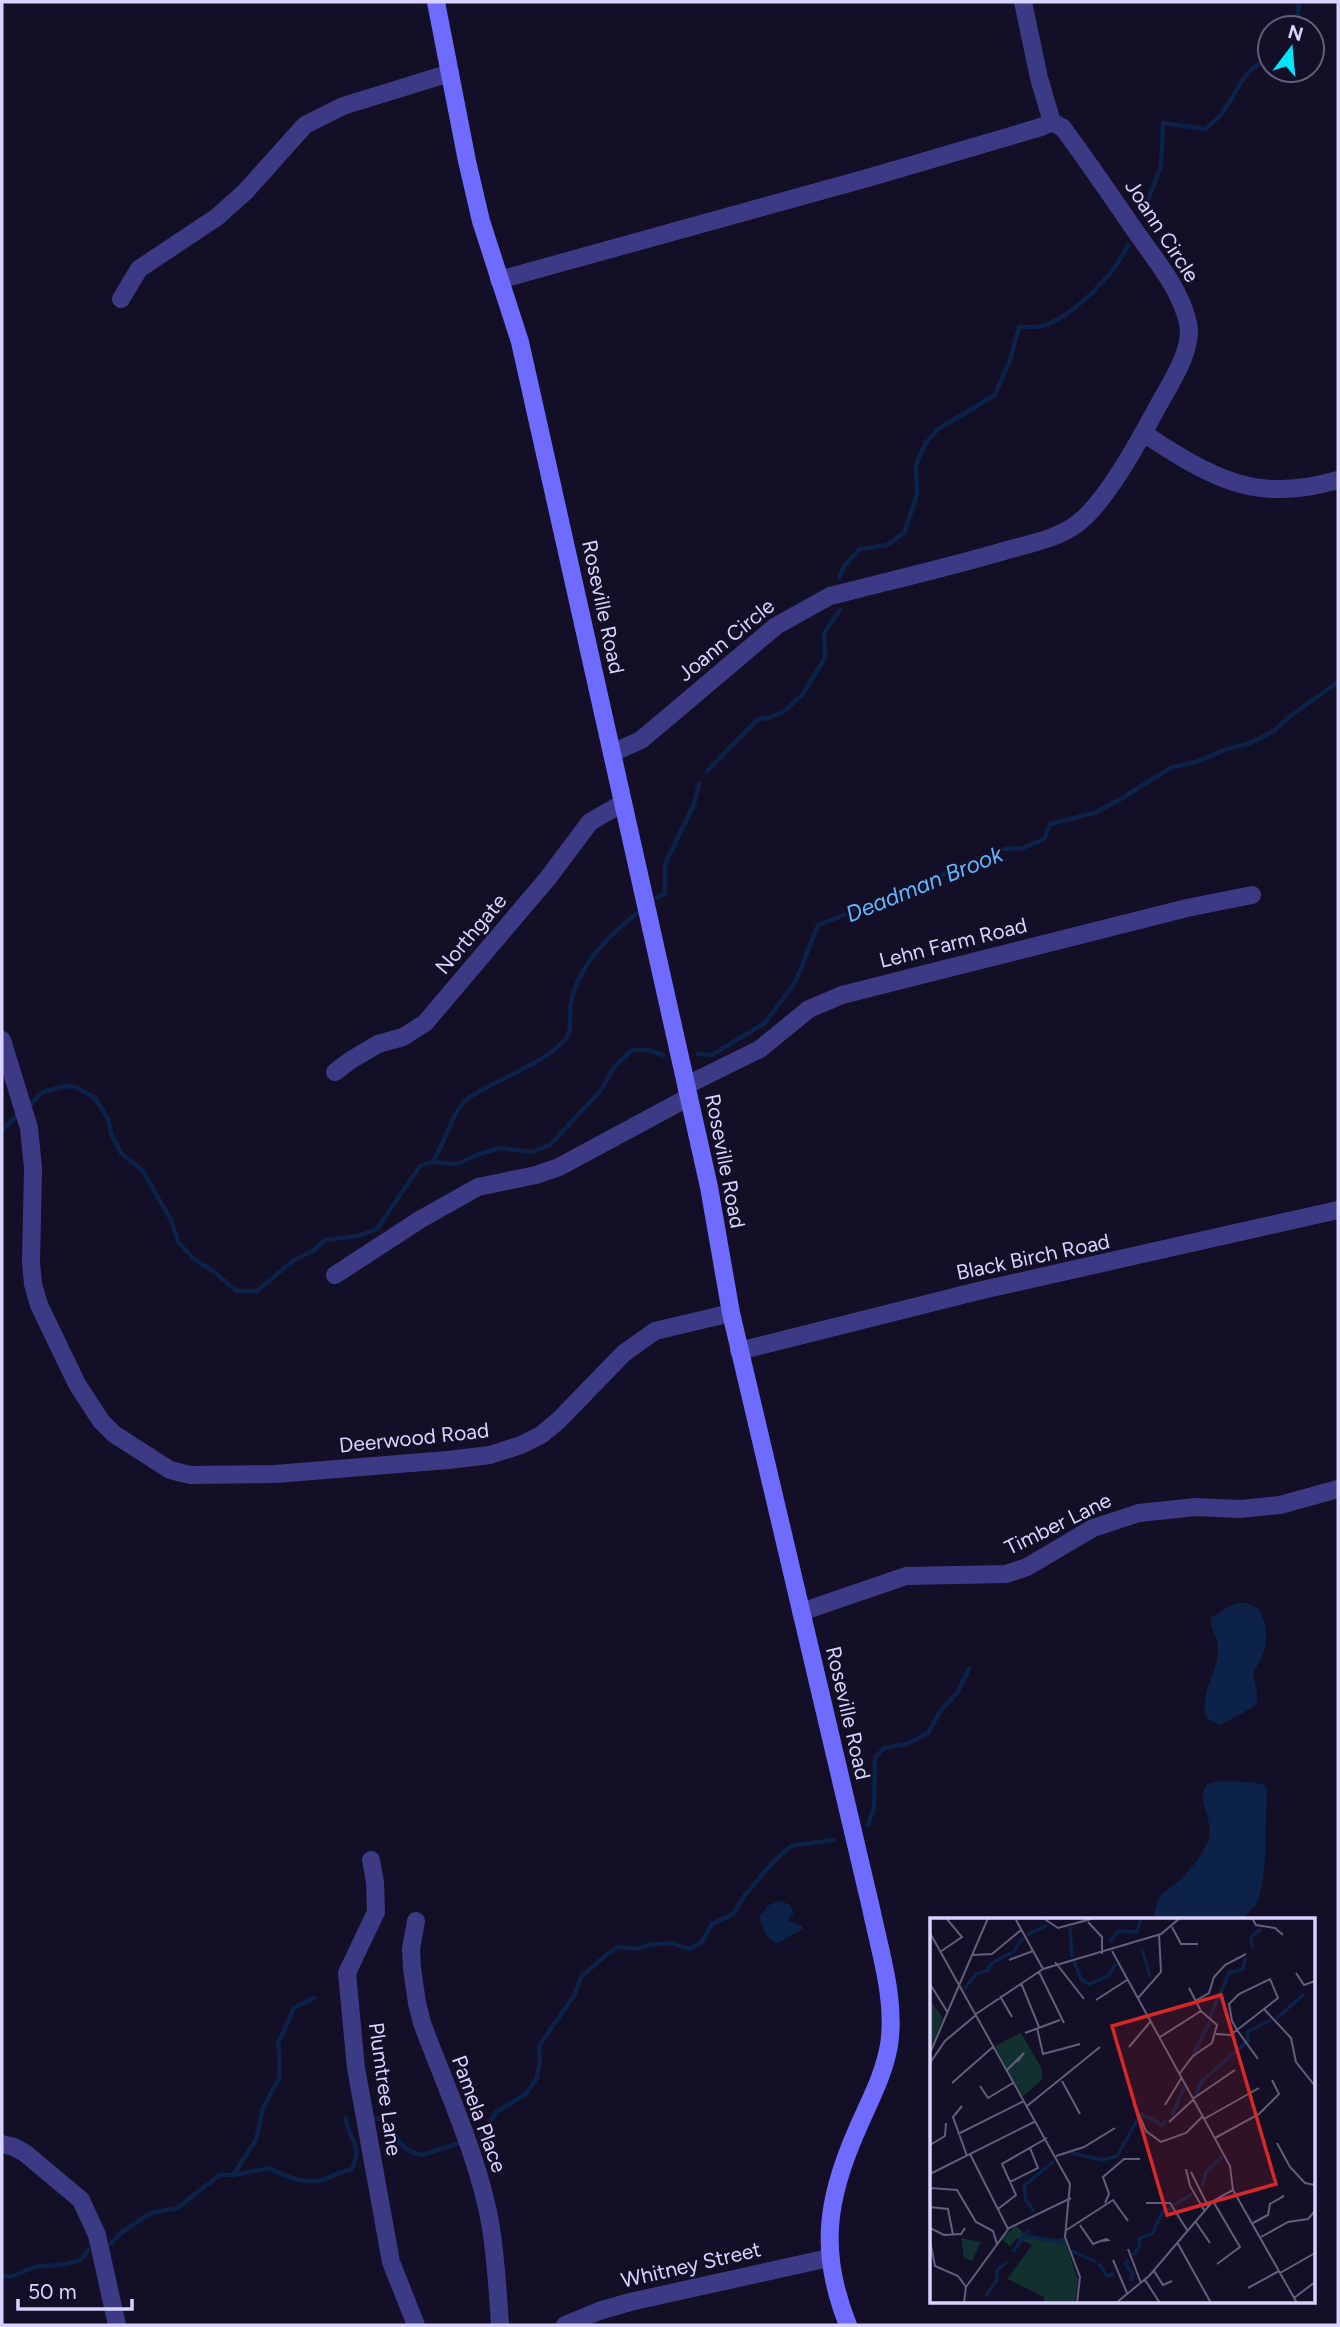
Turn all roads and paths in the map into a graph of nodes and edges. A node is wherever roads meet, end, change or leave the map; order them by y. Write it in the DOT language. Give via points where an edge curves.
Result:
graph roads {
  1 [pos="436,2"];
  2 [pos="1023,2"];
  3 [pos="450,73"];
  4 [pos="1052,122"];
  5 [pos="499,280"];
  6 [pos="121,299"];
  7 [pos="1143,433"];
  8 [pos="1338,480"];
  9 [pos="612,753"];
  10 [pos="623,803"];
  11 [pos="1252,895"];
  12 [pos="2,1040"];
  13 [pos="335,1072"];
  14 [pos="688,1091"];
  15 [pos="1338,1210"];
  16 [pos="335,1275"];
  17 [pos="731,1313"];
  18 [pos="739,1351"];
  19 [pos="1338,1489"];
  20 [pos="801,1612"];
  21 [pos="372,1860"];
  22 [pos="416,1921"];
  23 [pos="2,2144"];
  24 [pos="829,2258"];
  25 [pos="570,2324"];
  26 [pos="117,2325"];
  27 [pos="416,2325"];
  28 [pos="500,2325"];
  29 [pos="848,2325"];
  1 -- 3 [label="street, Roseville Road"];
  2 -- 4 [label="street"];
  3 -- 5 [label="street, Roseville Road" via="467,161"];
  3 -- 6 [label="street" via="343,106 305,125 217,217 139,269"];
  4 -- 5 [label="street"];
  4 -- 7 [label="street, Joann Circle" via="1063,128 1158,261 1187,317 1184,356"];
  5 -- 9 [label="street, Roseville Road" via="520,342"];
  7 -- 8 [label="street" via="1203,470 1257,488 1298,489"];
  7 -- 9 [label="street, Joann Circle" via="1092,510 1077,524 1030,544 811,604 776,626 641,740"];
  9 -- 10 [label="street, Roseville Road"];
  10 -- 13 [label="street, Northgate" via="590,822 425,1023 403,1037 378,1044"];
  10 -- 14 [label="street, Roseville Road"];
  11 -- 14 [label="street, Lehn Farm Road" via="842,995 809,1009 760,1049"];
  12 -- 17 [label="street, Deerwood Road" via="29,1128 31,1263 39,1305 90,1407 114,1434 178,1473 275,1474 490,1455 541,1435 624,1353 655,1331"];
  14 -- 16 [label="street, Lehn Farm Road" via="559,1167 478,1187"];
  14 -- 17 [label="street, Roseville Road"];
  15 -- 18 [label="street, Black Birch Road" via="978,1291"];
  17 -- 18 [label="street, Roseville Road"];
  18 -- 20 [label="street, Roseville Road"];
  19 -- 20 [label="street, Timber Lane" via="1280,1505 1139,1513 1093,1528 1027,1567 1006,1574 906,1576"];
  20 -- 24 [label="street, Roseville Road" via="871,1908 891,2029 886,2058 836,2191 828,2233"];
  21 -- 27 [label="street, Plumtree Lane" via="376,1912 347,1973 356,2068 391,2262"];
  22 -- 28 [label="street, Pamela Place" via="411,1949 417,2003 476,2166 491,2227"];
  23 -- 26 [label="street" via="25,2153 81,2200 97,2235"];
  24 -- 25 [label="street, Whitney Street" via="630,2302"];
  24 -- 29 [label="street, Roseville Road"];
}
